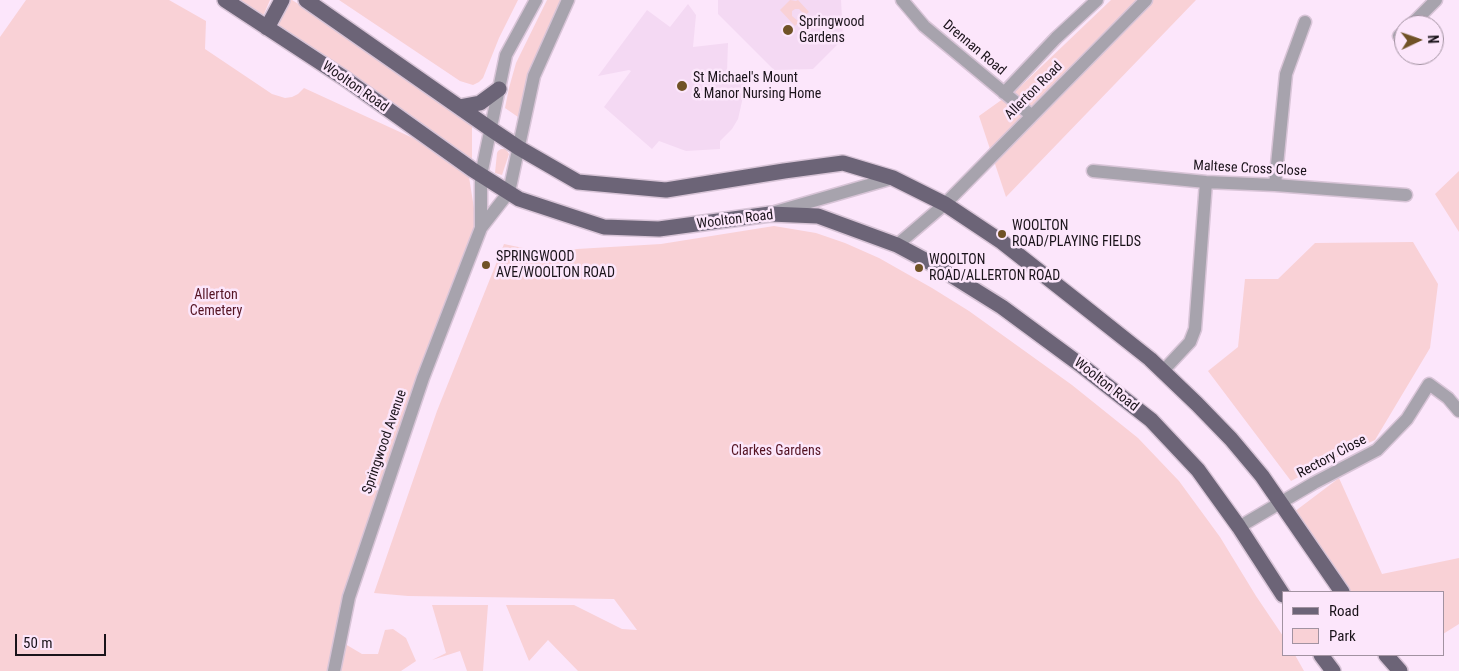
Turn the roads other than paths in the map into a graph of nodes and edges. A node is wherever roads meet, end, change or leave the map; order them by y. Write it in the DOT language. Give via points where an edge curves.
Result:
graph roads {
  1 [pos="225,0"];
  2 [pos="282,0"];
  3 [pos="306,0"];
  4 [pos="536,0"];
  5 [pos="568,0"];
  6 [pos="902,0"];
  7 [pos="1097,0"];
  8 [pos="1146,0"];
  9 [pos="1436,0"];
  10 [pos="1421,15"];
  11 [pos="1305,22"];
  12 [pos="267,28"];
  13 [pos="499,89"];
  14 [pos="1004,93"];
  15 [pos="459,107"];
  16 [pos="1031,116"];
  17 [pos="492,130"];
  18 [pos="519,148"];
  19 [pos="1093,171"];
  20 [pos="481,176"];
  21 [pos="893,178"];
  22 [pos="1206,182"];
  23 [pos="1275,185"];
  24 [pos="510,192"];
  25 [pos="1406,195"];
  26 [pos="945,204"];
  27 [pos="770,214"];
  28 [pos="481,228"];
  29 [pos="897,245"];
  30 [pos="1162,372"];
  31 [pos="1459,411"];
  32 [pos="1279,502"];
  33 [pos="1238,526"];
  34 [pos="1341,591"];
  35 [pos="1282,593"];
  36 [pos="1322,656"];
  37 [pos="1387,656"];
  38 [pos="334,671"];
  39 [pos="1333,671"];
  40 [pos="1400,671"];
  1 -- 12 [label="main road, Woolton Road"];
  2 -- 12 [label="main road"];
  3 -- 15 [label="main road"];
  4 -- 13 [label="street, Springwood Avenue" via="506,55"];
  5 -- 18 [label="street, Springwood Avenue" via="534,76"];
  6 -- 14 [label="street, Drennan Road" via="924,26"];
  7 -- 14 [label="street, Allerton Road"];
  8 -- 16 [label="street, Allerton Road"];
  9 -- 10 [label="street"];
  11 -- 23 [label="street" via="1286,74"];
  12 -- 20 [label="main road, Woolton Road" via="344,78"];
  13 -- 15 [label="main road" via="480,103"];
  13 -- 17 [label="street, Springwood Avenue"];
  14 -- 16 [label="street, Drennan Road"];
  15 -- 17 [label="main road"];
  16 -- 26 [label="street, Allerton Road"];
  17 -- 18 [label="main road"];
  17 -- 20 [label="street, Springwood Avenue"];
  18 -- 21 [label="main road" via="578,182 666,190 843,163"];
  18 -- 24 [label="street, Springwood Avenue"];
  19 -- 22 [label="street, Maltese Cross Close"];
  20 -- 24 [label="main road, Woolton Road"];
  20 -- 28 [label="street, Springwood Avenue"];
  21 -- 26 [label="main road"];
  21 -- 27 [label="street"];
  22 -- 23 [label="street, Maltese Cross Close"];
  22 -- 30 [label="street" via="1195,329 1190,342"];
  23 -- 25 [label="street, Maltese Cross Close"];
  24 -- 27 [label="main road, Woolton Road" via="519,199 604,227 660,229"];
  24 -- 28 [label="street, Springwood Avenue"];
  26 -- 29 [label="street, Allerton Road"];
  26 -- 30 [label="main road" via="1002,242"];
  27 -- 29 [label="main road, Woolton Road" via="818,216"];
  28 -- 38 [label="street, Springwood Avenue" via="423,378 349,597"];
  29 -- 33 [label="main road, Woolton Road" via="1002,307 1151,420 1198,470"];
  30 -- 32 [label="main road" via="1231,439"];
  31 -- 32 [label="street, Rectory Close" via="1429,384 1407,419 1377,450"];
  32 -- 33 [label="street, Rectory Close"];
  32 -- 34 [label="main road"];
  33 -- 35 [label="main road, Woolton Road"];
  36 -- 39 [label="main road"];
  37 -- 40 [label="main road"];
}
